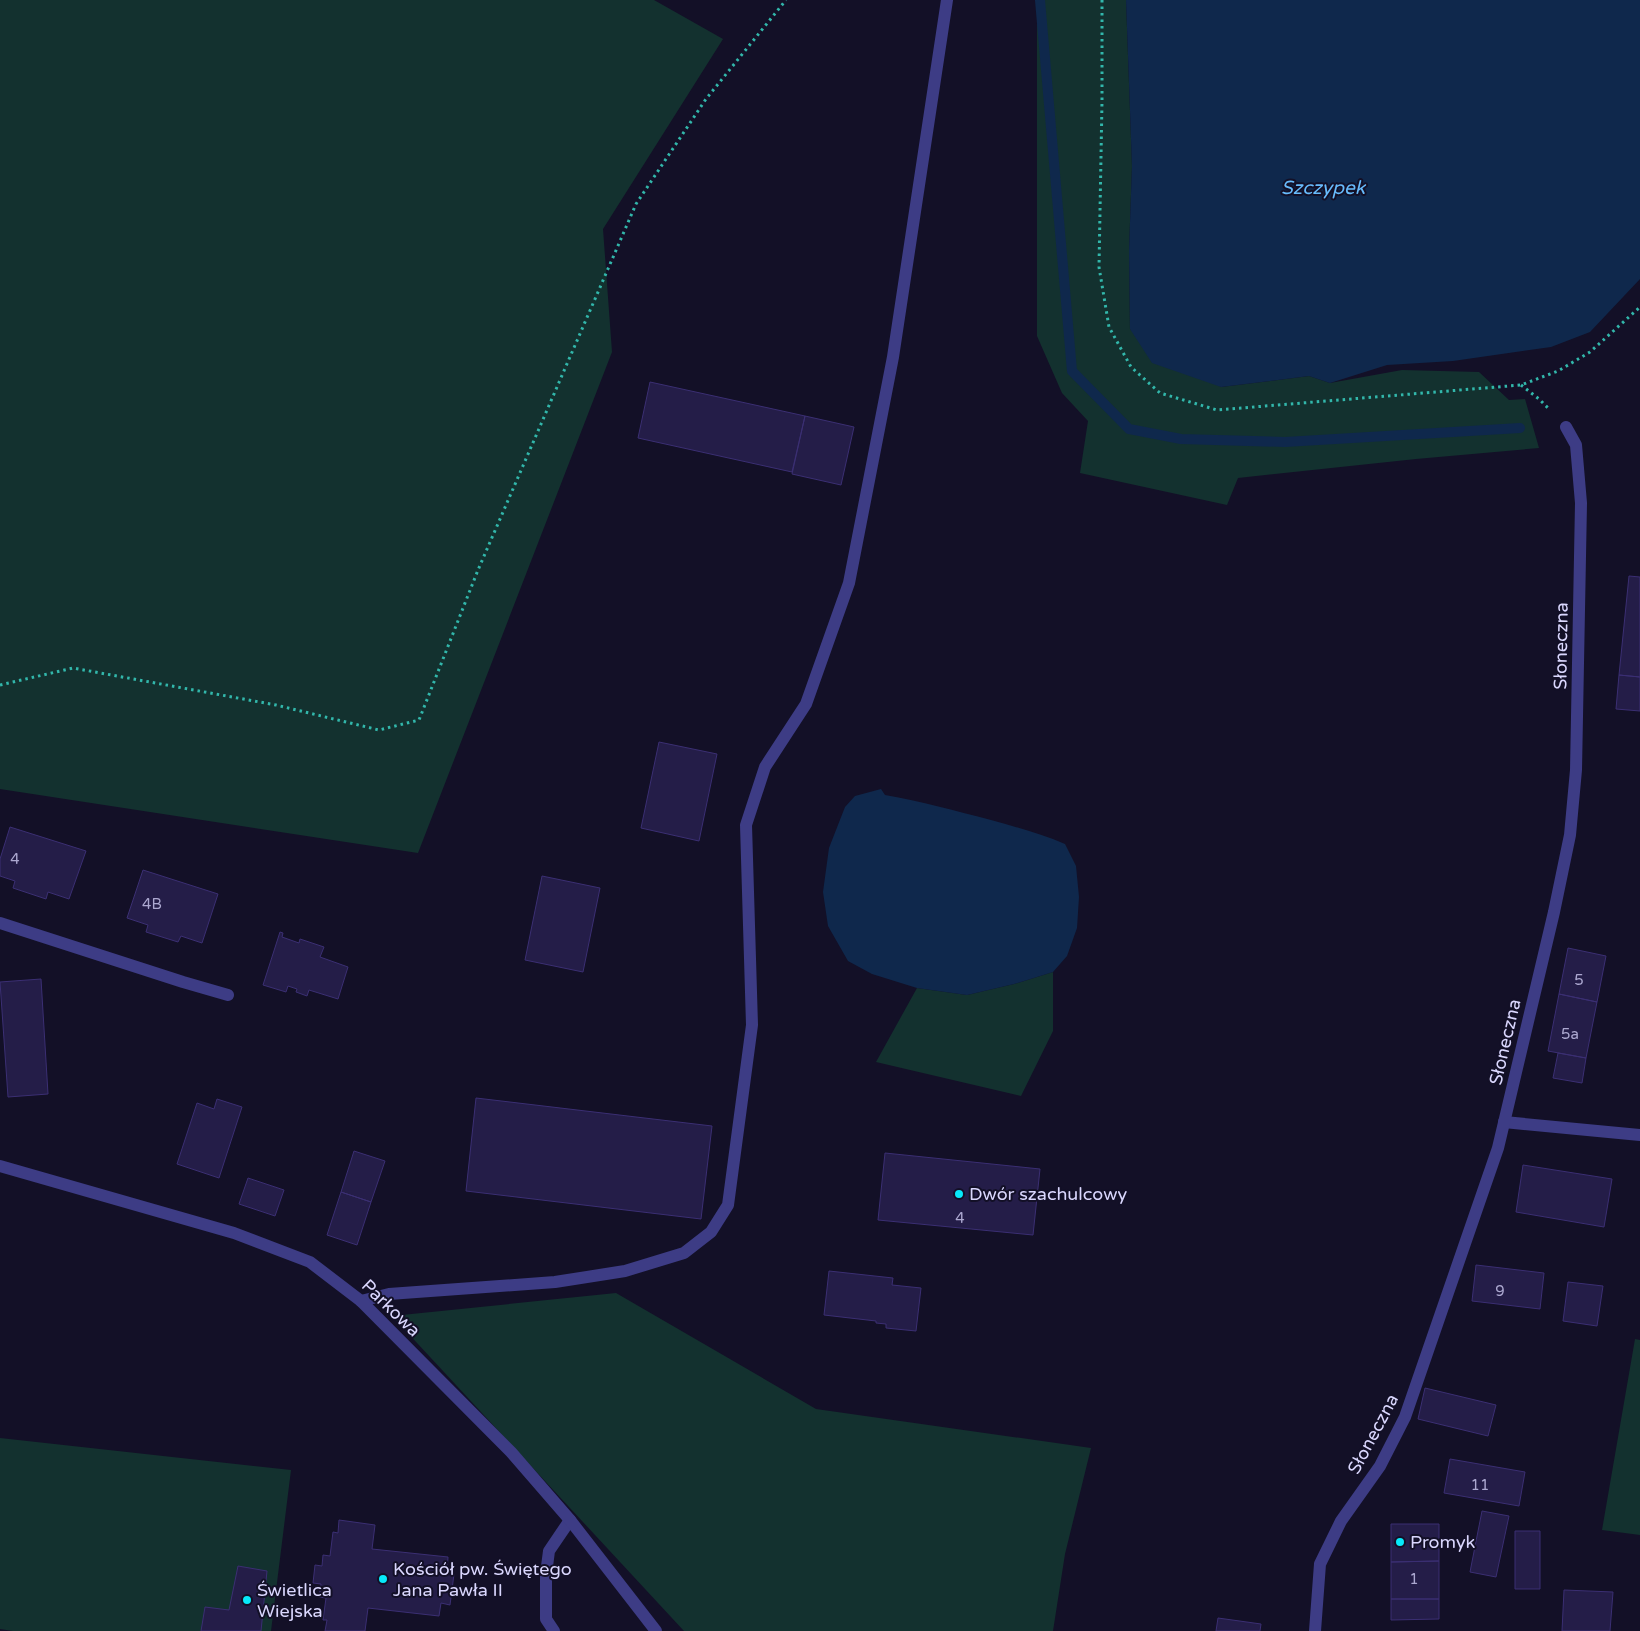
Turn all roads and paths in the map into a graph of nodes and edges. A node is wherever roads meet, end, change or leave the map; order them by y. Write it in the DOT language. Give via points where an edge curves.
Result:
graph roads {
  1 [pos="786,0"];
  2 [pos="946,0"];
  3 [pos="1102,0"];
  4 [pos="1640,307"];
  5 [pos="1521,384"];
  6 [pos="1566,427"];
  7 [pos="0,685"];
  8 [pos="0,922"];
  9 [pos="228,995"];
  10 [pos="1504,1122"];
  11 [pos="1640,1134"];
  12 [pos="0,1166"];
  13 [pos="361,1301"];
  14 [pos="570,1520"];
  15 [pos="554,1631"];
  16 [pos="656,1631"];
  17 [pos="1315,1631"];
  1 -- 7 [label="path" via="706,99 636,204 478,570 420,720 379,730 276,705 74,668"];
  2 -- 13 [label="street" via="892,357 849,583 806,704 764,767 746,825 752,1026 728,1204 711,1232 684,1253 625,1271 555,1282 388,1294"];
  3 -- 5 [label="path" via="1100,266 1109,327 1131,368 1160,393 1217,410"];
  4 -- 5 [label="path" via="1590,352 1558,371"];
  5 -- 6 [label="path"];
  6 -- 10 [label="street, Słoneczna" via="1576,445 1581,503 1576,770 1570,835"];
  8 -- 9 [label="street"];
  10 -- 11 [label="street"];
  10 -- 17 [label="street, Słoneczna" via="1498,1148 1405,1417 1380,1466 1341,1521 1320,1564"];
  12 -- 13 [label="street, Parkowa" via="234,1233 310,1262"];
  13 -- 14 [label="street, Parkowa" via="511,1452"];
  14 -- 15 [label="street" via="549,1551 546,1619"];
  14 -- 16 [label="street, Parkowa"];
}
